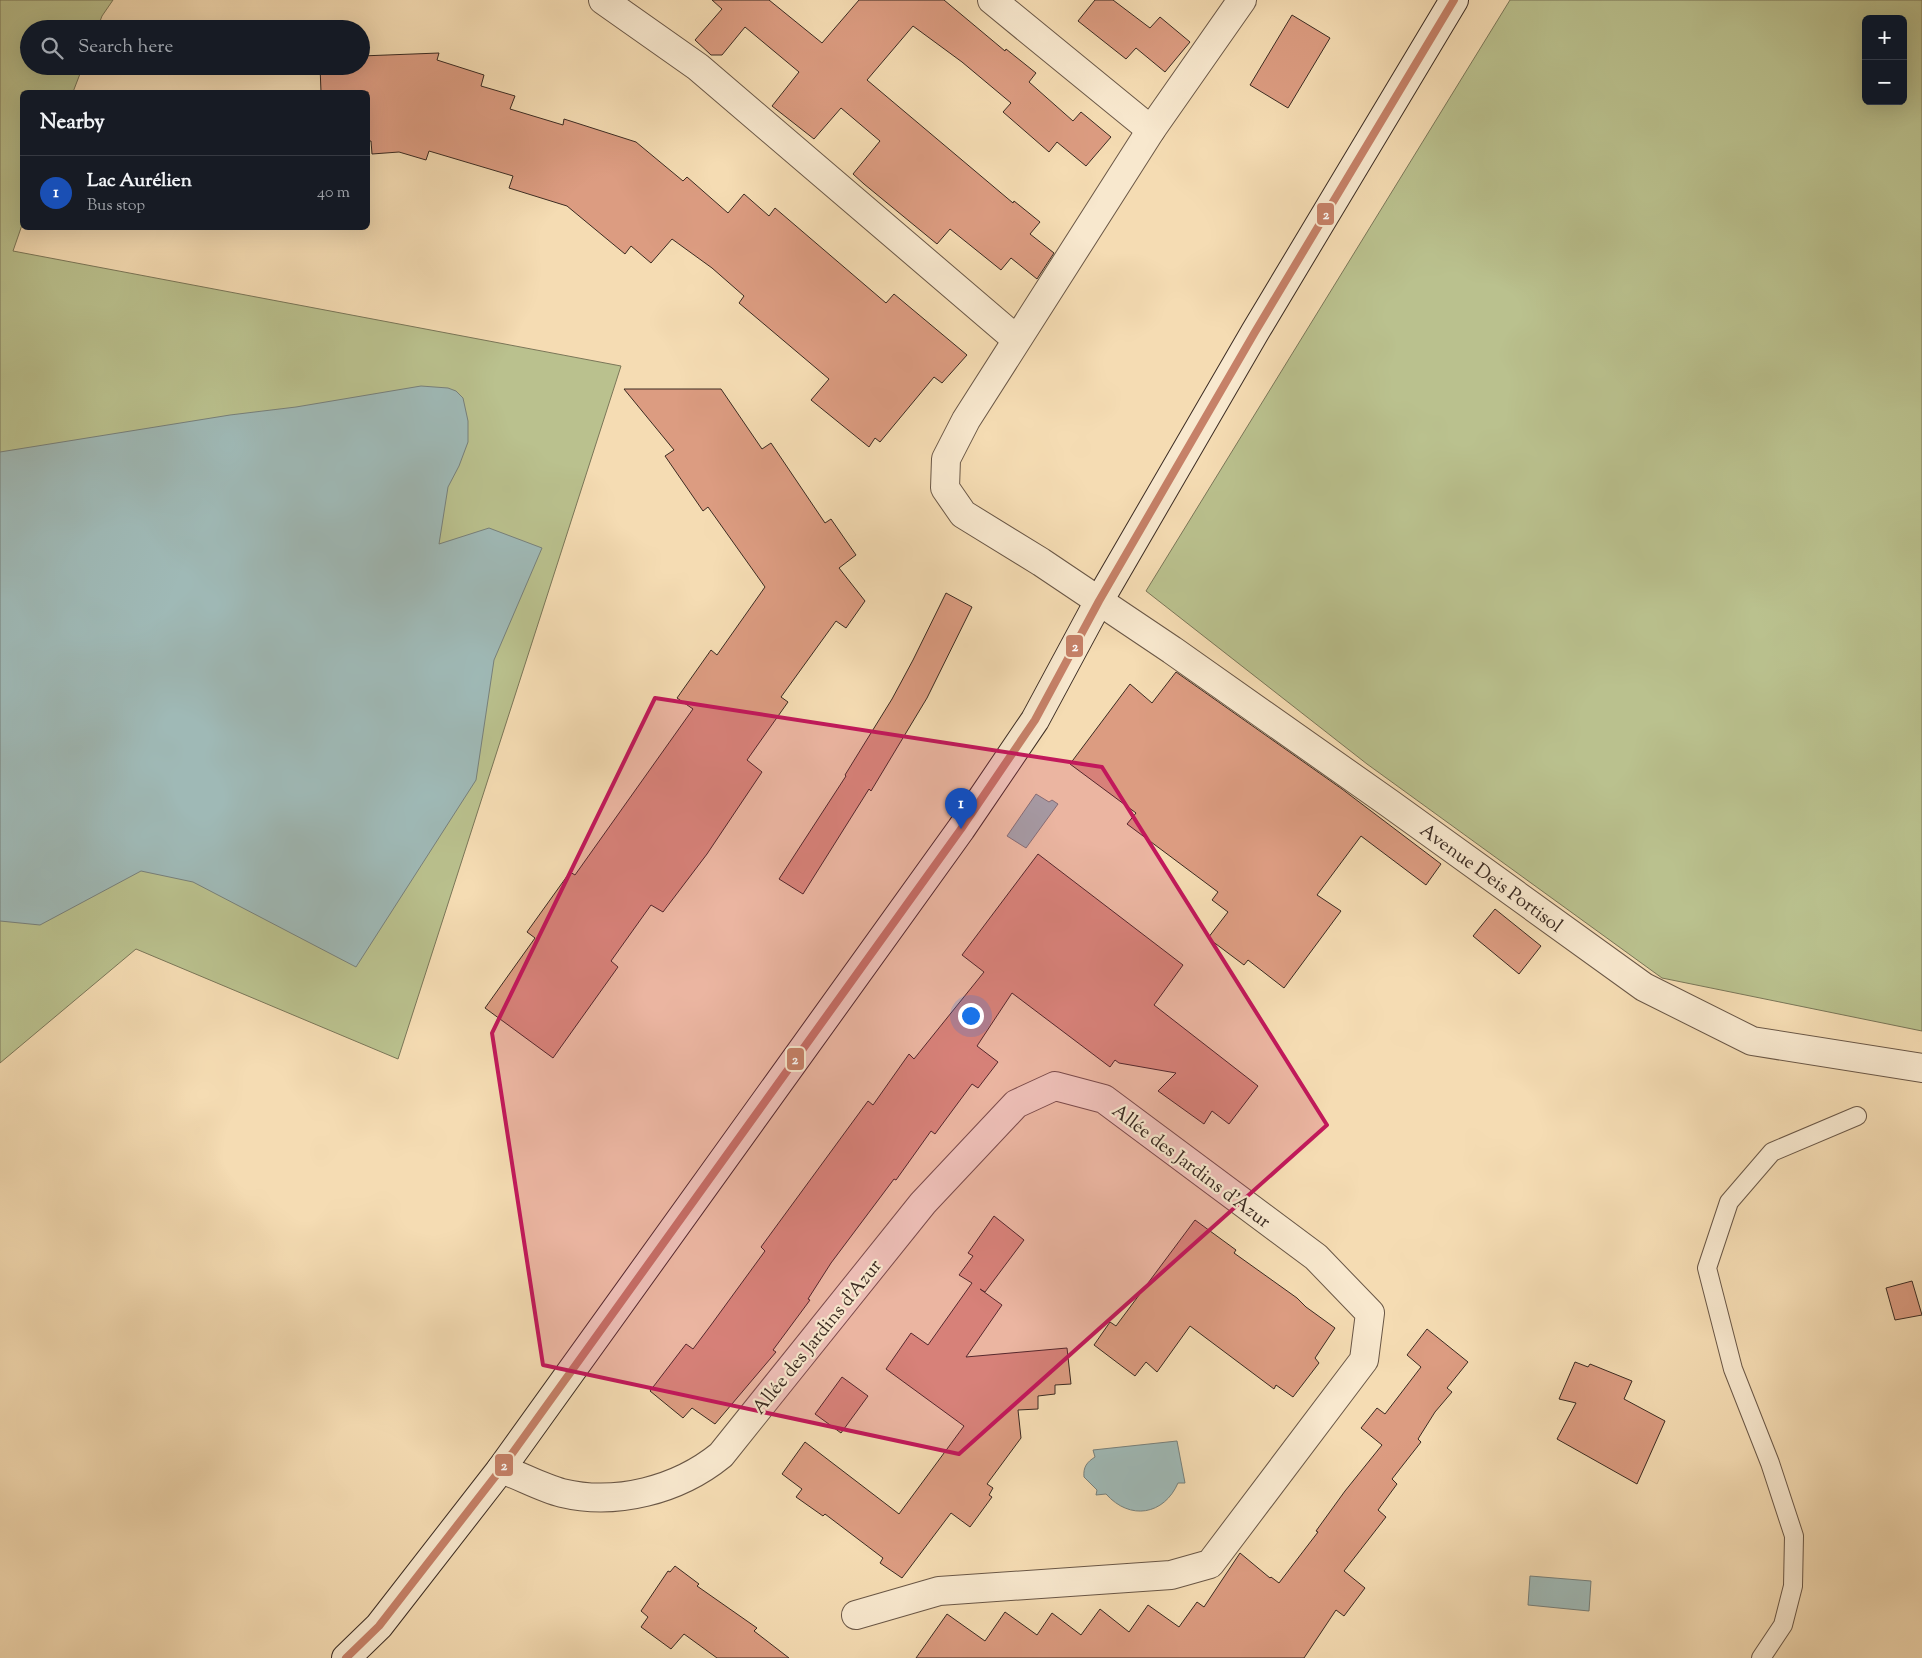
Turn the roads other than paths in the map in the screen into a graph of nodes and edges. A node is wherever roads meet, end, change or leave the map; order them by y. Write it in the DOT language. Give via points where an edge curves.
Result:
graph roads {
  1 [pos="604,0"];
  2 [pos="992,0"];
  3 [pos="1242,0"];
  4 [pos="1454,0"];
  5 [pos="1151,130"];
  6 [pos="1016,339"];
  7 [pos="1099,601"];
  8 [pos="1922,1068"];
  9 [pos="1857,1116"];
  10 [pos="502,1469"];
  11 [pos="856,1615"];
  12 [pos="346,1658"];
  13 [pos="1761,1658"];
  1 -- 6 [label="street" via="698,67"];
  2 -- 5 [label="street"];
  3 -- 5 [label="street"];
  4 -- 7 [label="street"];
  5 -- 6 [label="street"];
  6 -- 7 [label="street, Avenue Deis Portisol" via="966,420 946,460 945,488 962,514"];
  7 -- 8 [label="street, Avenue Deis Portisol" via="1389,803 1644,987 1752,1041"];
  7 -- 10 [label="street" via="1035,720 961,829"];
  9 -- 13 [label="lane" via="1772,1152 1729,1202 1707,1268 1733,1368 1794,1536 1793,1586 1783,1625"];
  10 -- 11 [label="street, Allée des Jardins d'Azur" via="562,1493 610,1499 660,1489 708,1466 923,1204 1016,1104 1055,1086 1104,1100 1316,1257 1370,1313 1364,1360 1210,1564 1171,1575 938,1591"];
  10 -- 12 [label="street" via="379,1626"];
}
